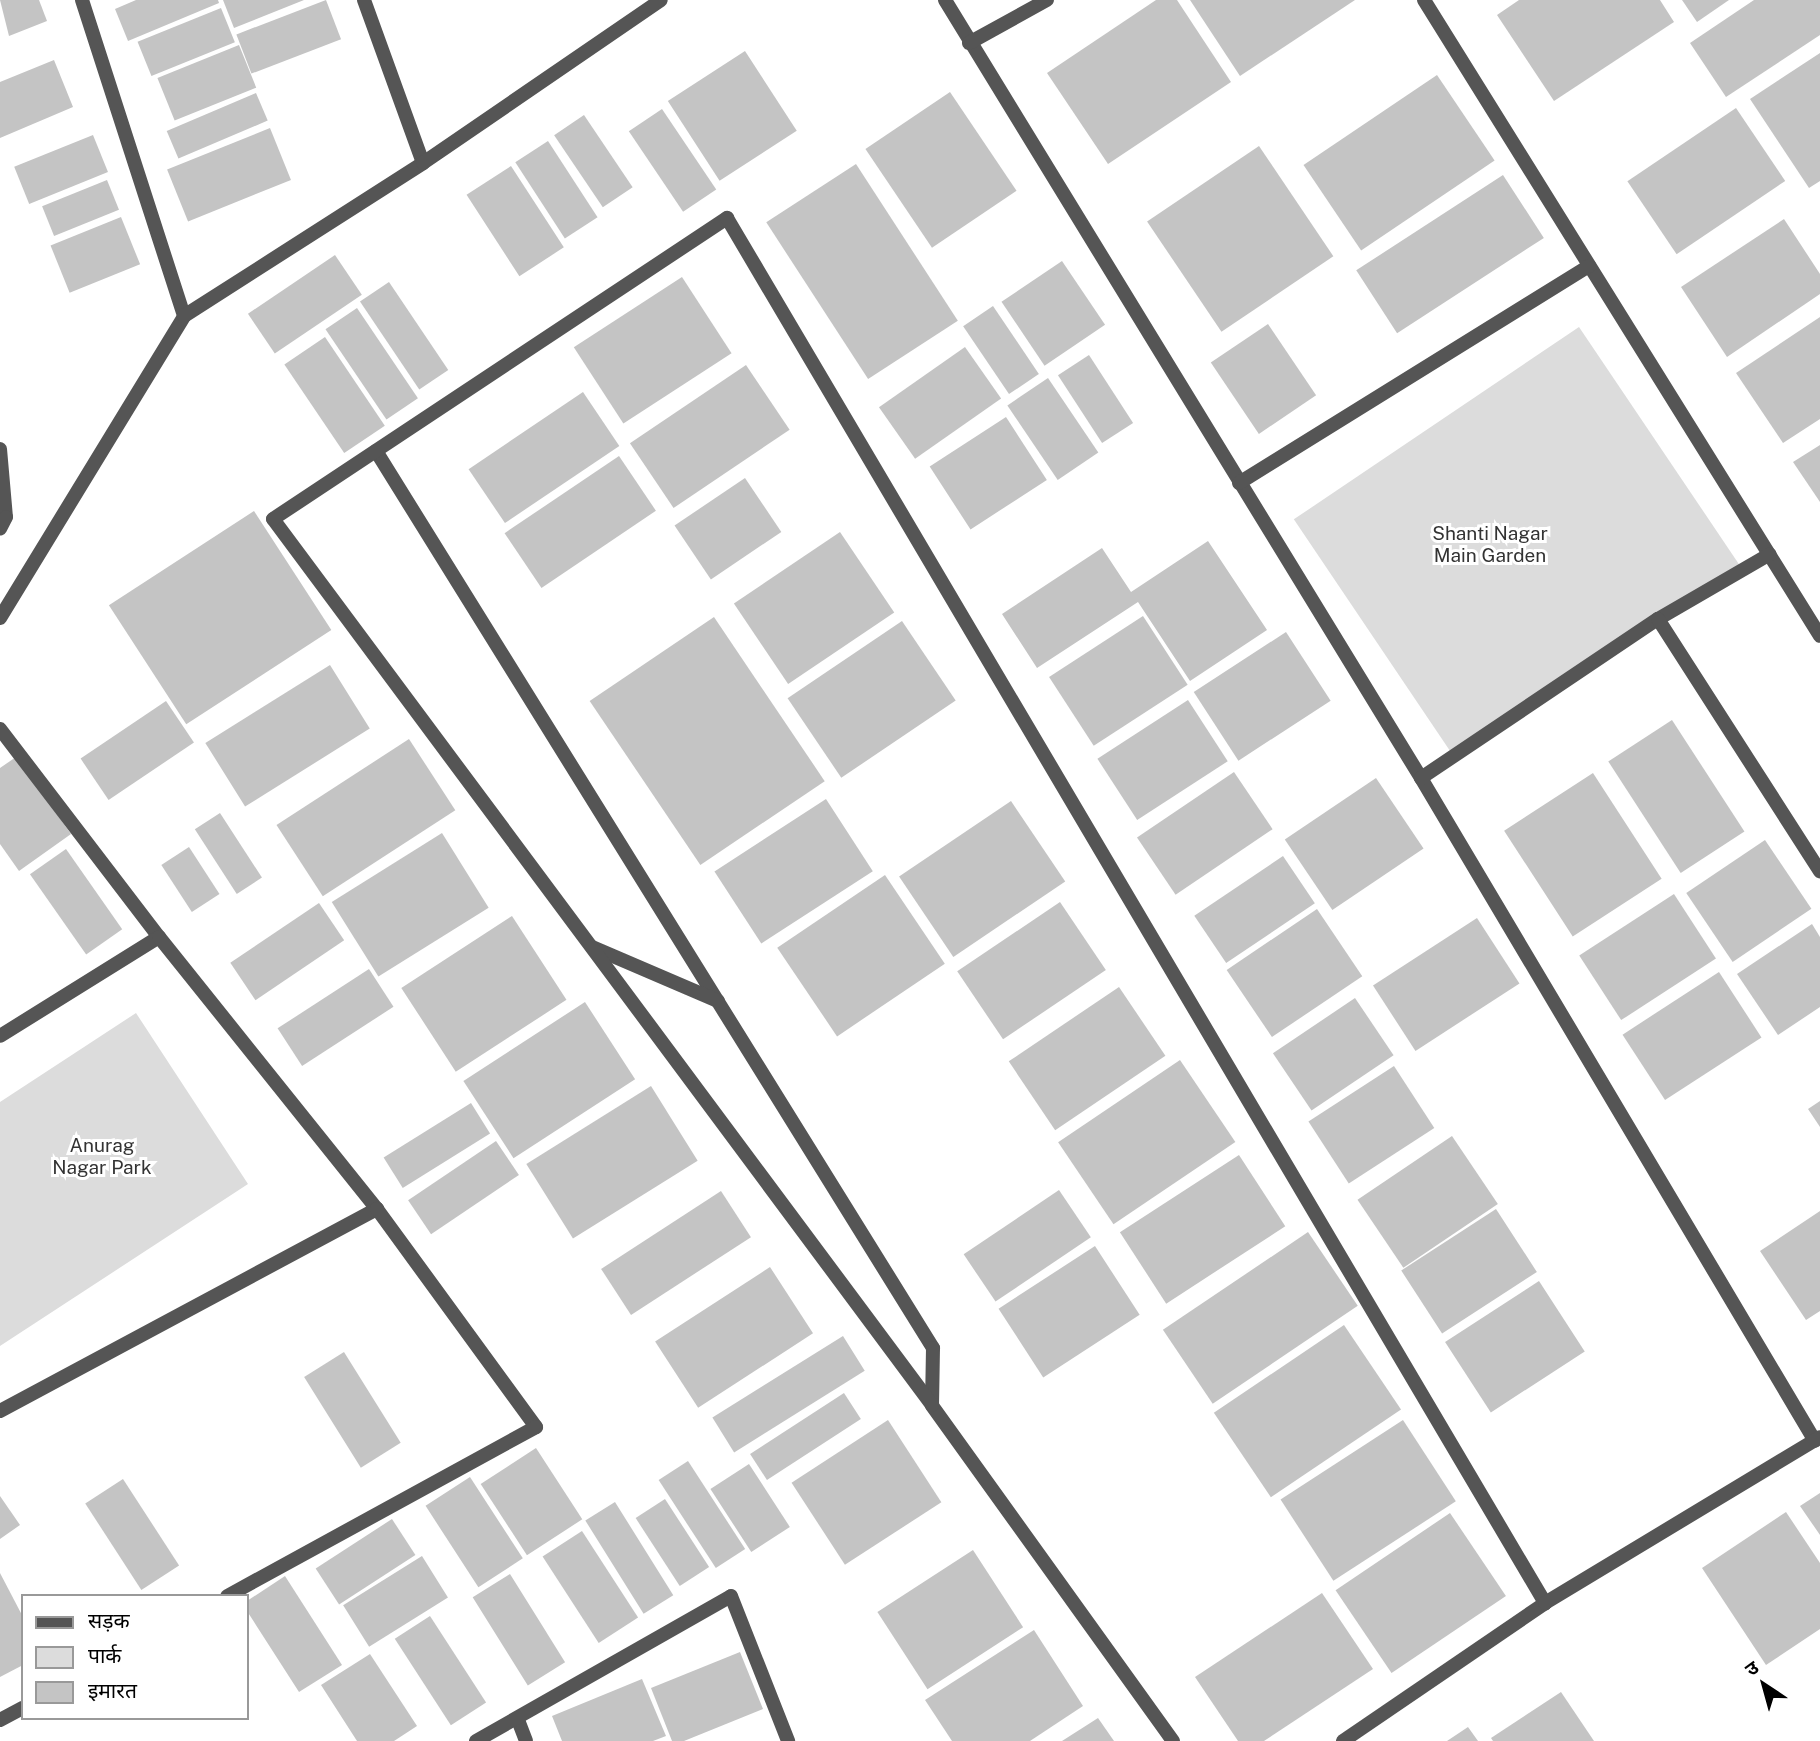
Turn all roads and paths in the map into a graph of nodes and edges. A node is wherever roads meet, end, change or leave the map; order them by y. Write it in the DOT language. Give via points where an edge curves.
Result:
graph roads {
  1 [pos="82,0"];
  2 [pos="364,0"];
  3 [pos="661,0"];
  4 [pos="945,0"];
  5 [pos="1047,0"];
  6 [pos="1424,0"];
  7 [pos="970,43"];
  8 [pos="423,163"];
  9 [pos="1589,266"];
  10 [pos="184,316"];
  11 [pos="0,449"];
  12 [pos="376,451"];
  13 [pos="1239,483"];
  14 [pos="0,529"];
  15 [pos="1770,554"];
  16 [pos="3,607"];
  17 [pos="1658,619"];
  18 [pos="1820,636"];
  19 [pos="0,729"];
  20 [pos="1421,778"];
  21 [pos="1820,871"];
  22 [pos="159,937"];
  23 [pos="591,946"];
  24 [pos="718,1001"];
  25 [pos="0,1036"];
  26 [pos="377,1209"];
  27 [pos="932,1405"];
  28 [pos="0,1411"];
  29 [pos="1817,1439"];
  30 [pos="231,1594"];
  31 [pos="1545,1603"];
  32 [pos="21,1709"];
  33 [pos="0,1720"];
  34 [pos="518,1720"];
  35 [pos="476,1741"];
  36 [pos="526,1741"];
  37 [pos="788,1741"];
  38 [pos="1172,1741"];
  39 [pos="1343,1741"];
  1 -- 10 [label="street"];
  2 -- 8 [label="street"];
  3 -- 8 [label="street"];
  4 -- 7 [label="street"];
  5 -- 7 [label="street"];
  6 -- 9 [label="street"];
  7 -- 13 [label="street"];
  8 -- 10 [label="street"];
  9 -- 13 [label="street"];
  9 -- 15 [label="street"];
  10 -- 16 [label="street"];
  11 -- 14 [label="street" via="6,517"];
  12 -- 23 [label="street" via="272,519"];
  12 -- 24 [label="street"];
  12 -- 31 [label="street" via="727,218"];
  13 -- 20 [label="street"];
  15 -- 17 [label="street"];
  15 -- 18 [label="street"];
  17 -- 20 [label="street"];
  17 -- 21 [label="street"];
  19 -- 22 [label="street"];
  20 -- 29 [label="street"];
  22 -- 25 [label="street"];
  22 -- 26 [label="street"];
  23 -- 24 [label="street"];
  23 -- 27 [label="street"];
  24 -- 27 [label="street" via="933,1348"];
  26 -- 28 [label="street"];
  26 -- 30 [label="street" via="536,1427"];
  27 -- 38 [label="street"];
  29 -- 31 [label="street"];
  31 -- 39 [label="street"];
  32 -- 33 [label="street"];
  34 -- 35 [label="street"];
  34 -- 36 [label="street"];
  34 -- 37 [label="street" via="731,1595"];
}
